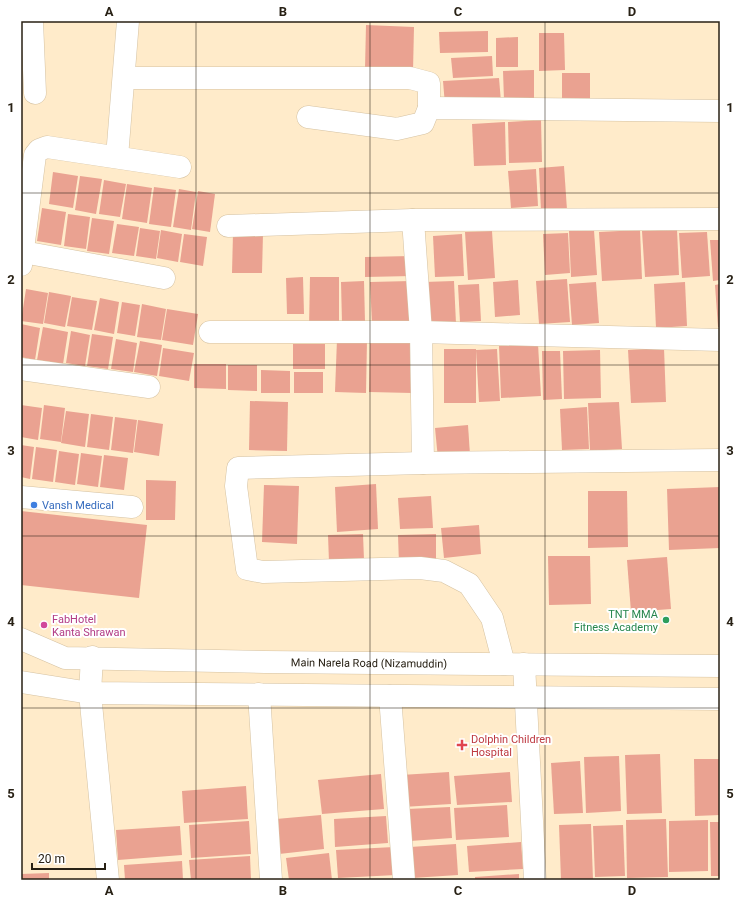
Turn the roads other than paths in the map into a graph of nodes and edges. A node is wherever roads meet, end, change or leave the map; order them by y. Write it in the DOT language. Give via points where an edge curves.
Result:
graph roads {
  1 [pos="32,21"];
  2 [pos="128,21"];
  3 [pos="124,78"];
  4 [pos="35,93"];
  5 [pos="429,108"];
  6 [pos="720,111"];
  7 [pos="308,117"];
  8 [pos="117,157"];
  9 [pos="180,166"];
  10 [pos="26,182"];
  11 [pos="720,219"];
  12 [pos="413,220"];
  13 [pos="228,226"];
  14 [pos="22,259"];
  15 [pos="164,278"];
  16 [pos="210,332"];
  17 [pos="421,332"];
  18 [pos="720,340"];
  19 [pos="21,370"];
  20 [pos="149,387"];
  21 [pos="720,460"];
  22 [pos="423,463"];
  23 [pos="21,497"];
  24 [pos="132,507"];
  25 [pos="21,639"];
  26 [pos="92,657"];
  27 [pos="514,664"];
  28 [pos="720,666"];
  29 [pos="21,682"];
  30 [pos="90,693"];
  31 [pos="259,694"];
  32 [pos="390,696"];
  33 [pos="527,698"];
  34 [pos="720,699"];
  35 [pos="108,880"];
  36 [pos="271,880"];
  37 [pos="404,880"];
  38 [pos="535,880"];
  1 -- 4 [label="street"];
  2 -- 3 [label="street"];
  3 -- 5 [label="street" via="410,78 429,83"];
  3 -- 8 [label="street"];
  5 -- 6 [label="street"];
  5 -- 7 [label="street" via="423,123 397,129"];
  8 -- 9 [label="street"];
  8 -- 10 [label="street" via="47,147 39,150 35,156"];
  10 -- 14 [label="street"];
  11 -- 12 [label="street"];
  12 -- 13 [label="street"];
  12 -- 17 [label="street"];
  14 -- 15 [label="street"];
  16 -- 17 [label="street"];
  17 -- 18 [label="street"];
  17 -- 22 [label="street"];
  19 -- 20 [label="street"];
  21 -- 22 [label="street"];
  22 -- 27 [label="street" via="238,468 236,486 247,569 263,572 420,568 444,571 469,584 492,618"];
  23 -- 24 [label="street"];
  25 -- 26 [label="street, Main Narela Road (Nizamuddin)" via="65,658"];
  26 -- 27 [label="street, Main Narela Road (Nizamuddin)" via="265,662"];
  26 -- 30 [label="street"];
  27 -- 28 [label="street, Main Narela Road (Nizamuddin)"];
  27 -- 33 [label="street"];
  29 -- 30 [label="street"];
  30 -- 31 [label="street"];
  30 -- 35 [label="street"];
  31 -- 32 [label="street"];
  31 -- 36 [label="street"];
  32 -- 33 [label="street"];
  32 -- 37 [label="street"];
  33 -- 34 [label="street"];
  33 -- 38 [label="street"];
}
